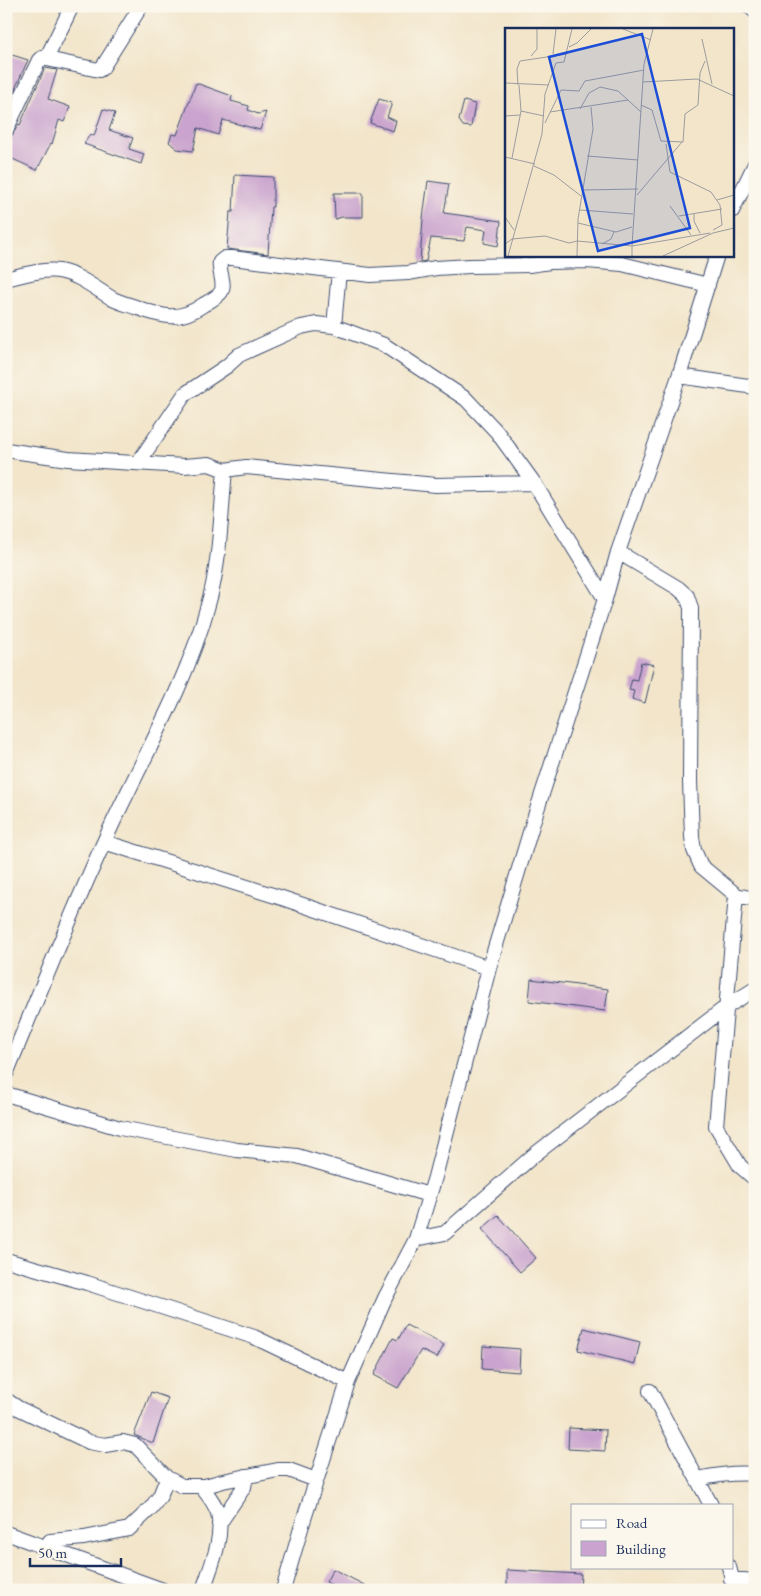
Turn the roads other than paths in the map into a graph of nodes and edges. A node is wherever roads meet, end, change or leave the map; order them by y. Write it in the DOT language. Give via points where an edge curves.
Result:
graph roads {
  1 [pos="72,6"];
  2 [pos="140,6"];
  3 [pos="749,6"];
  4 [pos="755,11"];
  5 [pos="46,59"];
  6 [pos="6,130"];
  7 [pos="755,164"];
  8 [pos="734,208"];
  9 [pos="717,256"];
  10 [pos="339,271"];
  11 [pos="6,279"];
  12 [pos="708,285"];
  13 [pos="334,326"];
  14 [pos="679,376"];
  15 [pos="755,387"];
  16 [pos="6,450"];
  17 [pos="138,463"];
  18 [pos="225,470"];
  19 [pos="534,483"];
  20 [pos="618,552"];
  21 [pos="605,599"];
  22 [pos="104,842"];
  23 [pos="736,895"];
  24 [pos="755,899"];
  25 [pos="489,968"];
  26 [pos="755,989"];
  27 [pos="726,1007"];
  28 [pos="6,1074"];
  29 [pos="6,1094"];
  30 [pos="755,1179"];
  31 [pos="429,1195"];
  32 [pos="416,1239"];
  33 [pos="6,1260"];
  34 [pos="348,1382"];
  35 [pos="650,1391"];
  36 [pos="6,1400"];
  37 [pos="755,1474"];
  38 [pos="246,1476"];
  39 [pos="167,1478"];
  40 [pos="697,1479"];
  41 [pos="316,1480"];
  42 [pos="201,1486"];
  43 [pos="710,1504"];
  44 [pos="219,1524"];
  45 [pos="6,1533"];
  46 [pos="45,1548"];
  47 [pos="732,1579"];
  48 [pos="755,1581"];
  49 [pos="163,1590"];
  50 [pos="203,1590"];
  51 [pos="284,1590"];
  1 -- 5 [label="street"];
  2 -- 5 [label="street" via="99,70"];
  3 -- 4 [label="street"];
  5 -- 6 [label="street" via="39,60"];
  7 -- 8 [label="street"];
  9 -- 12 [label="street"];
  10 -- 11 [label="street" via="225,258 219,266 220,294 199,308 169,318 115,300 60,271"];
  10 -- 12 [label="street" via="370,275 436,268 588,261 622,264"];
  10 -- 13 [label="street"];
  12 -- 14 [label="street"];
  13 -- 17 [label="street" via="316,324 301,327 239,355 185,394"];
  13 -- 19 [label="street" via="384,345 466,399 497,432"];
  14 -- 15 [label="street"];
  14 -- 20 [label="street"];
  16 -- 17 [label="street" via="68,460"];
  17 -- 18 [label="street" via="209,464"];
  18 -- 19 [label="street" via="246,467 436,485"];
  18 -- 22 [label="street" via="214,576 198,639"];
  19 -- 21 [label="street"];
  20 -- 21 [label="street"];
  20 -- 23 [label="street" via="687,596 691,608 694,850 701,866"];
  21 -- 25 [label="street"];
  22 -- 25 [label="street"];
  22 -- 28 [label="street"];
  23 -- 24 [label="street"];
  23 -- 27 [label="street"];
  25 -- 31 [label="street"];
  26 -- 27 [label="street"];
  27 -- 30 [label="street" via="716,1126 740,1166"];
  27 -- 32 [label="street" via="534,1155 445,1233"];
  29 -- 31 [label="street" via="120,1128 237,1150 297,1156"];
  31 -- 32 [label="street"];
  32 -- 34 [label="street" via="385,1298"];
  33 -- 34 [label="street" via="254,1337"];
  34 -- 41 [label="street"];
  35 -- 40 [label="street"];
  36 -- 39 [label="street" via="89,1442 135,1445"];
  37 -- 40 [label="street"];
  38 -- 41 [label="street" via="289,1470"];
  38 -- 42 [label="street"];
  38 -- 44 [label="street" via="244,1486"];
  39 -- 42 [label="street" via="182,1486"];
  39 -- 46 [label="street" via="151,1508 129,1528 50,1541"];
  40 -- 43 [label="street"];
  41 -- 51 [label="street"];
  42 -- 44 [label="street" via="213,1501"];
  44 -- 50 [label="street" via="220,1532"];
  45 -- 46 [label="street"];
  46 -- 49 [label="street"];
  47 -- 48 [label="street"];
}
